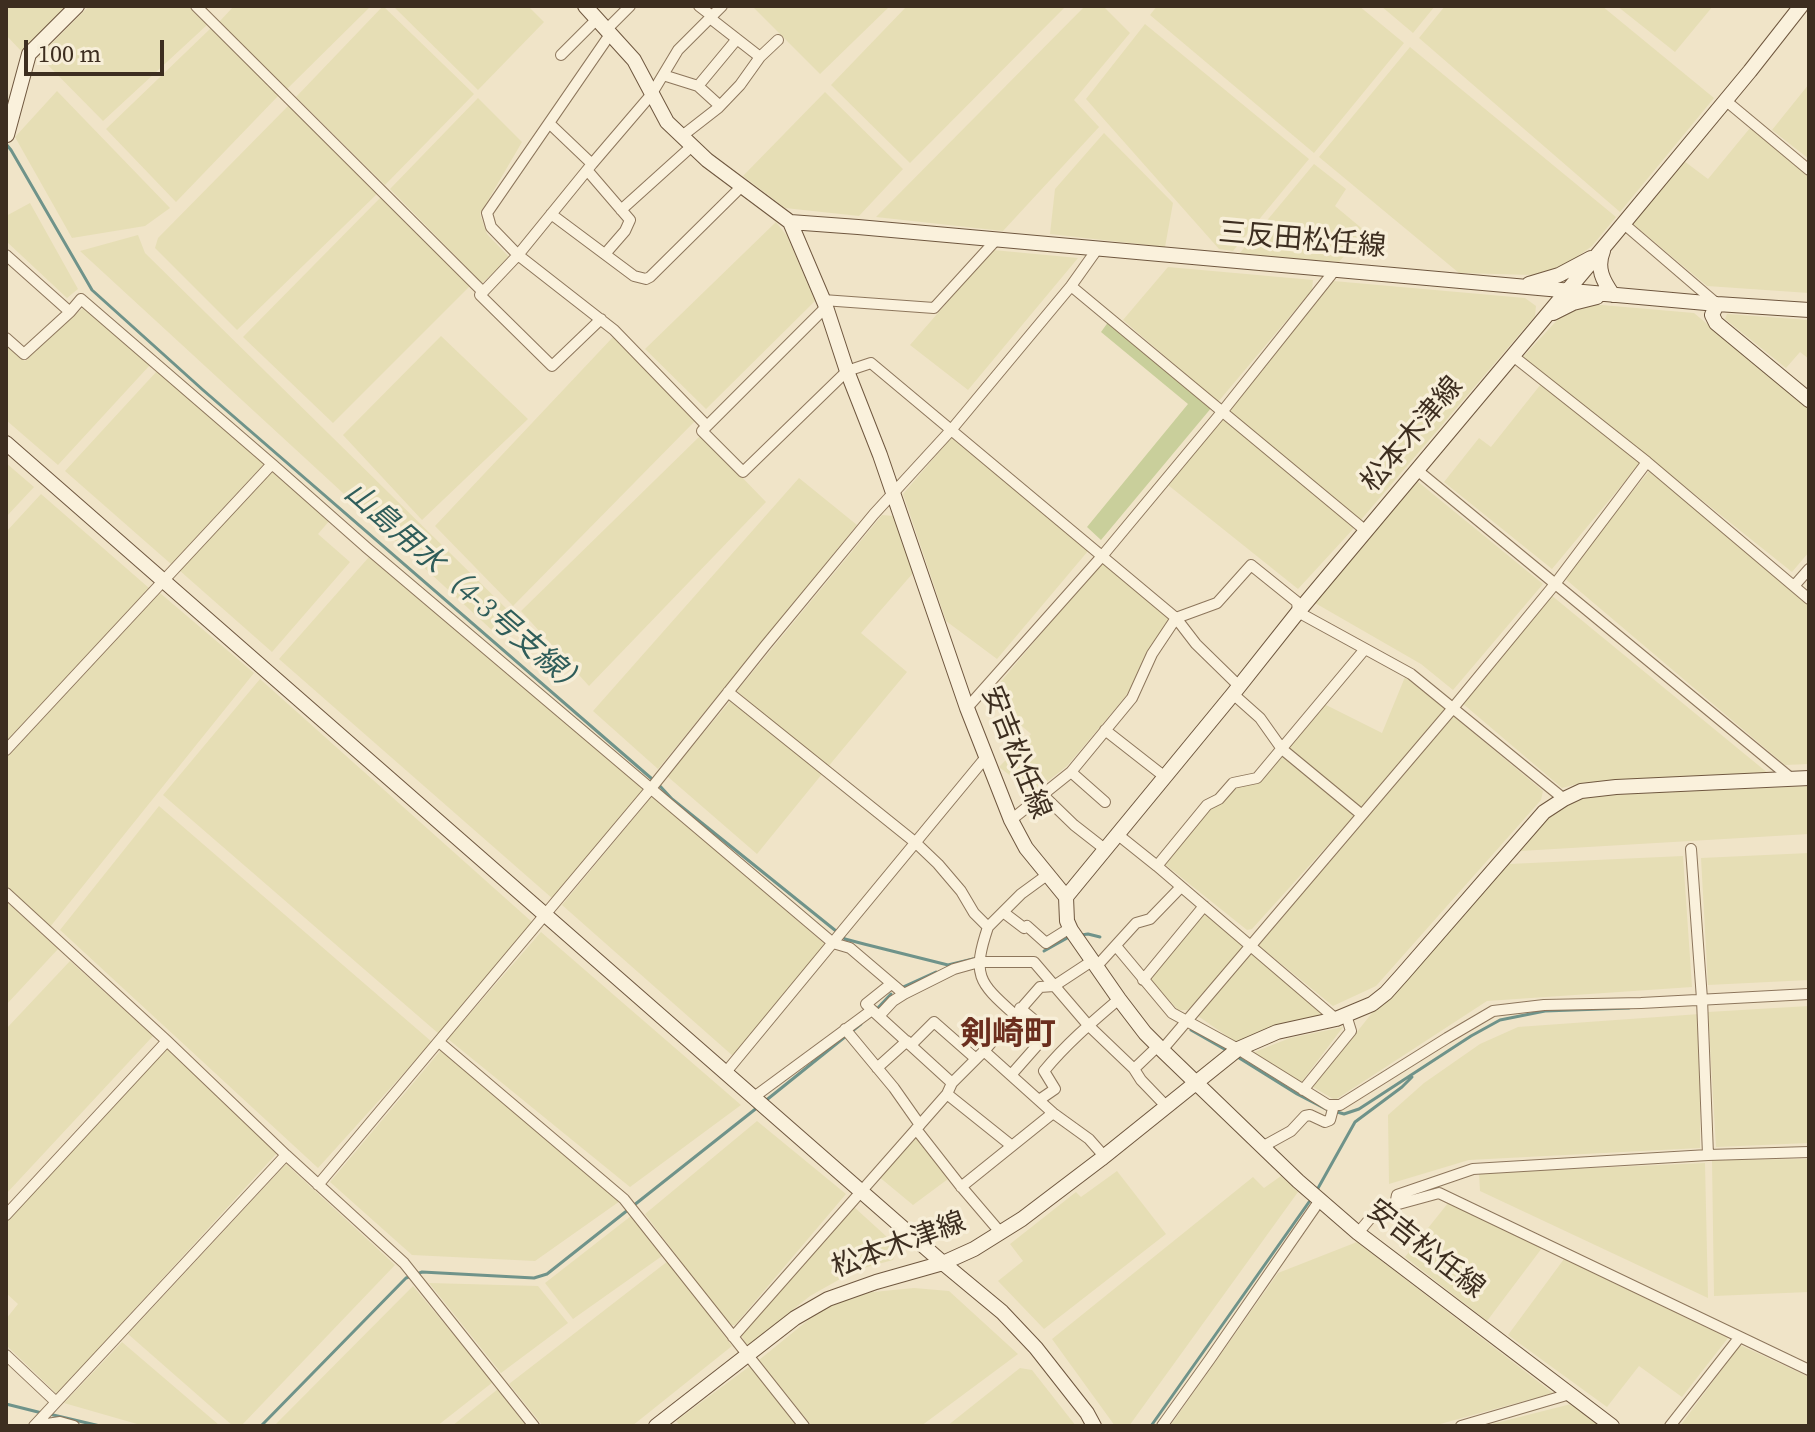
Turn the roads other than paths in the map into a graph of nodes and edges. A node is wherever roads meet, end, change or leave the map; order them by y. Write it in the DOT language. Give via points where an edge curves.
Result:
graph roads {
  1 [pos="77,6"];
  2 [pos="196,6"];
  3 [pos="585,6"];
  4 [pos="630,6"];
  5 [pos="699,6"];
  6 [pos="722,6"];
  7 [pos="1801,6"];
  8 [pos="711,17"];
  9 [pos="605,27"];
  10 [pos="737,39"];
  11 [pos="778,40"];
  12 [pos="561,55"];
  13 [pos="760,57"];
  14 [pos="663,75"];
  15 [pos="698,86"];
  16 [pos="651,95"];
  17 [pos="1725,100"];
  18 [pos="720,106"];
  19 [pos="549,123"];
  20 [pos="6,135"];
  21 [pos="687,141"];
  22 [pos="590,167"];
  23 [pos="1809,170"];
  24 [pos="742,186"];
  25 [pos="621,210"];
  26 [pos="551,214"];
  27 [pos="790,222"];
  28 [pos="1624,224"];
  29 [pos="996,240"];
  30 [pos="1098,248"];
  31 [pos="1603,248"];
  32 [pos="605,254"];
  33 [pos="6,255"];
  34 [pos="518,255"];
  35 [pos="1335,270"];
  36 [pos="1071,286"];
  37 [pos="1521,286"];
  38 [pos="1569,290"];
  39 [pos="480,295"];
  40 [pos="1613,295"];
  41 [pos="824,304"];
  42 [pos="1717,304"];
  43 [pos="1809,310"];
  44 [pos="70,312"];
  45 [pos="601,319"];
  46 [pos="1541,322"];
  47 [pos="6,338"];
  48 [pos="1513,356"];
  49 [pos="847,371"];
  50 [pos="1809,400"];
  51 [pos="1222,412"];
  52 [pos="707,426"];
  53 [pos="952,429"];
  54 [pos="6,443"];
  55 [pos="1647,462"];
  56 [pos="272,464"];
  57 [pos="1417,470"];
  58 [pos="893,494"];
  59 [pos="1366,531"];
  60 [pos="1103,555"];
  61 [pos="1809,569"];
  62 [pos="163,580"];
  63 [pos="1555,584"];
  64 [pos="1794,586"];
  65 [pos="1809,599"];
  66 [pos="1298,612"];
  67 [pos="1176,618"];
  68 [pos="1365,649"];
  69 [pos="1236,690"];
  70 [pos="728,692"];
  71 [pos="967,708"];
  72 [pos="1453,708"];
  73 [pos="1105,730"];
  74 [pos="1282,749"];
  75 [pos="6,750"];
  76 [pos="986,757"];
  77 [pos="1071,772"];
  78 [pos="1165,777"];
  79 [pos="1809,778"];
  80 [pos="1792,779"];
  81 [pos="654,784"];
  82 [pos="1042,794"];
  83 [pos="1564,799"];
  84 [pos="1105,802"];
  85 [pos="1362,815"];
  86 [pos="1011,820"];
  87 [pos="1117,834"];
  88 [pos="916,843"];
  89 [pos="1691,849"];
  90 [pos="1106,850"];
  91 [pos="1157,866"];
  92 [pos="1047,875"];
  93 [pos="1181,887"];
  94 [pos="6,893"];
  95 [pos="1066,897"];
  96 [pos="1204,906"];
  97 [pos="1003,912"];
  98 [pos="546,914"];
  99 [pos="988,927"];
  100 [pos="1073,933"];
  101 [pos="837,938"];
  102 [pos="1116,946"];
  103 [pos="1250,946"];
  104 [pos="979,962"];
  105 [pos="1094,964"];
  106 [pos="1143,980"];
  107 [pos="891,984"];
  108 [pos="1054,986"];
  109 [pos="904,994"];
  110 [pos="1809,994"];
  111 [pos="1119,999"];
  112 [pos="1702,1004"];
  113 [pos="1017,1011"];
  114 [pos="874,1012"];
  115 [pos="1341,1017"];
  116 [pos="1088,1025"];
  117 [pos="1184,1026"];
  118 [pos="847,1033"];
  119 [pos="167,1041"];
  120 [pos="1041,1041"];
  121 [pos="439,1042"];
  122 [pos="909,1043"];
  123 [pos="1160,1048"];
  124 [pos="1234,1053"];
  125 [pos="1058,1054"];
  126 [pos="980,1055"];
  127 [pos="877,1068"];
  128 [pos="1134,1069"];
  129 [pos="726,1072"];
  130 [pos="1011,1075"];
  131 [pos="1196,1082"];
  132 [pos="952,1083"];
  133 [pos="1303,1090"];
  134 [pos="947,1094"];
  135 [pos="1039,1100"];
  136 [pos="760,1102"];
  137 [pos="1166,1106"];
  138 [pos="1333,1109"];
  139 [pos="1053,1113"];
  140 [pos="918,1127"];
  141 [pos="1012,1146"];
  142 [pos="1262,1147"];
  143 [pos="1809,1152"];
  144 [pos="286,1155"];
  145 [pos="1708,1155"];
  146 [pos="1104,1156"];
  147 [pos="318,1185"];
  148 [pos="961,1187"];
  149 [pos="861,1191"];
  150 [pos="1320,1200"];
  151 [pos="1395,1205"];
  152 [pos="6,1215"];
  153 [pos="1000,1232"];
  154 [pos="1358,1233"];
  155 [pos="943,1263"];
  156 [pos="733,1337"];
  157 [pos="1739,1338"];
  158 [pos="6,1355"];
  159 [pos="748,1355"];
  160 [pos="1809,1370"];
  161 [pos="1570,1394"];
  162 [pos="50,1409"];
  163 [pos="1483,1423"];
  164 [pos="34,1426"];
  165 [pos="74,1426"];
  166 [pos="534,1426"];
  167 [pos="656,1426"];
  168 [pos="804,1426"];
  169 [pos="1094,1426"];
  170 [pos="1162,1426"];
  171 [pos="1461,1426"];
  172 [pos="1612,1426"];
  173 [pos="1670,1426"];
  1 -- 20 [label="main road" via="29,54"];
  2 -- 34 [label="street" via="483,292"];
  3 -- 9 [label="main road"];
  4 -- 9 [label="street"];
  5 -- 8 [label="street"];
  6 -- 8 [label="street"];
  7 -- 17 [label="main road, 松本木津線"];
  8 -- 10 [label="street"];
  8 -- 14 [label="street" via="678,50"];
  9 -- 12 [label="street"];
  9 -- 16 [label="main road" via="634,60"];
  9 -- 19 [label="street"];
  10 -- 13 [label="street"];
  10 -- 15 [label="street"];
  11 -- 13 [label="street"];
  13 -- 18 [label="street"];
  14 -- 15 [label="street"];
  14 -- 16 [label="street"];
  15 -- 18 [label="street"];
  16 -- 21 [label="main road" via="667,122"];
  16 -- 22 [label="street"];
  17 -- 23 [label="street"];
  17 -- 28 [label="main road, 松本木津線"];
  18 -- 21 [label="street"];
  19 -- 22 [label="street"];
  19 -- 34 [label="street" via="487,213 491,227"];
  21 -- 24 [label="main road"];
  21 -- 25 [label="street"];
  22 -- 25 [label="street"];
  22 -- 26 [label="street"];
  24 -- 27 [label="main road"];
  24 -- 32 [label="street" via="646,279"];
  25 -- 32 [label="street" via="630,220"];
  26 -- 32 [label="street"];
  26 -- 34 [label="street"];
  27 -- 29 [label="main road, 三反田松任線"];
  27 -- 41 [label="main road, 安吉松任線"];
  28 -- 31 [label="main road, 松本木津線"];
  28 -- 42 [label="street"];
  29 -- 30 [label="main road, 三反田松任線"];
  29 -- 41 [label="street" via="934,308"];
  30 -- 35 [label="main road, 三反田松任線"];
  30 -- 36 [label="street"];
  31 -- 37 [label="main road" via="1559,275"];
  31 -- 38 [label="main road, 松本木津線"];
  31 -- 40 [label="main road" via="1599,268"];
  33 -- 44 [label="street"];
  34 -- 45 [label="street"];
  35 -- 37 [label="main road, 三反田松任線"];
  35 -- 51 [label="street"];
  36 -- 51 [label="street"];
  36 -- 53 [label="street"];
  37 -- 38 [label="main road, 三反田松任線"];
  37 -- 46 [label="main road" via="1543,295"];
  38 -- 40 [label="main road, 三反田松任線"];
  38 -- 46 [label="main road, 松本木津線"];
  39 -- 45 [label="street" via="552,366"];
  40 -- 42 [label="main road, 三反田松任線"];
  40 -- 46 [label="main road" via="1573,303"];
  41 -- 49 [label="main road, 安吉松任線"];
  41 -- 52 [label="street"];
  42 -- 43 [label="main road, 三反田松任線"];
  42 -- 50 [label="main road" via="1712,315 1716,323"];
  44 -- 47 [label="street" via="24,354"];
  44 -- 56 [label="street" via="81,299"];
  45 -- 52 [label="street"];
  46 -- 48 [label="main road, 松本木津線"];
  48 -- 55 [label="street"];
  48 -- 57 [label="main road, 松本木津線"];
  49 -- 52 [label="street" via="743,472 702,431"];
  49 -- 53 [label="street" via="871,363"];
  49 -- 58 [label="main road, 安吉松任線"];
  51 -- 59 [label="street"];
  51 -- 60 [label="street"];
  53 -- 58 [label="street"];
  53 -- 60 [label="street"];
  54 -- 62 [label="main road"];
  55 -- 63 [label="street"];
  55 -- 64 [label="street"];
  56 -- 62 [label="street"];
  56 -- 81 [label="street"];
  57 -- 59 [label="main road, 松本木津線"];
  57 -- 63 [label="street"];
  58 -- 70 [label="street"];
  58 -- 71 [label="main road, 安吉松任線"];
  59 -- 66 [label="main road, 松本木津線"];
  60 -- 67 [label="street"];
  60 -- 71 [label="street"];
  61 -- 64 [label="street"];
  62 -- 75 [label="street"];
  62 -- 98 [label="main road"];
  63 -- 72 [label="street"];
  63 -- 80 [label="street"];
  64 -- 65 [label="street"];
  66 -- 67 [label="street" via="1297,602 1251,565 1217,603"];
  66 -- 68 [label="street"];
  66 -- 69 [label="main road, 松本木津線"];
  67 -- 69 [label="street"];
  67 -- 73 [label="street" via="1132,698"];
  68 -- 72 [label="street" via="1411,674"];
  68 -- 74 [label="street"];
  69 -- 74 [label="street"];
  69 -- 78 [label="main road, 松本木津線"];
  70 -- 81 [label="street"];
  70 -- 88 [label="street"];
  71 -- 76 [label="main road, 安吉松任線"];
  72 -- 83 [label="street"];
  72 -- 85 [label="street"];
  73 -- 77 [label="street"];
  73 -- 78 [label="street"];
  74 -- 85 [label="street"];
  74 -- 91 [label="street" via="1257,778 1233,783 1207,805"];
  76 -- 86 [label="main road, 安吉松任線"];
  76 -- 88 [label="street"];
  77 -- 82 [label="street"];
  77 -- 84 [label="street"];
  78 -- 87 [label="main road, 松本木津線"];
  79 -- 80 [label="main road"];
  80 -- 83 [label="main road" via="1616,787"];
  81 -- 98 [label="street"];
  81 -- 101 [label="street"];
  82 -- 86 [label="street"];
  82 -- 90 [label="street"];
  83 -- 115 [label="main road, 松本木津線" via="1544,812 1386,993"];
  85 -- 103 [label="street"];
  86 -- 92 [label="main road, 安吉松任線"];
  87 -- 90 [label="main road, 松本木津線"];
  87 -- 91 [label="street"];
  88 -- 99 [label="street"];
  88 -- 101 [label="street"];
  89 -- 112 [label="street"];
  90 -- 95 [label="main road, 松本木津線"];
  91 -- 93 [label="street"];
  92 -- 95 [label="main road, 安吉松任線"];
  92 -- 97 [label="street"];
  93 -- 96 [label="street"];
  93 -- 102 [label="street"];
  94 -- 119 [label="street"];
  95 -- 100 [label="main road, 安吉松任線"];
  96 -- 103 [label="street"];
  96 -- 106 [label="street"];
  97 -- 99 [label="street"];
  97 -- 100 [label="street" via="1046,943"];
  98 -- 121 [label="street"];
  98 -- 129 [label="main road"];
  99 -- 104 [label="street"];
  100 -- 105 [label="main road, 安吉松任線"];
  101 -- 107 [label="street"];
  101 -- 129 [label="street"];
  102 -- 105 [label="street"];
  102 -- 106 [label="street"];
  103 -- 115 [label="street"];
  103 -- 117 [label="street"];
  104 -- 108 [label="street" via="1034,962"];
  104 -- 109 [label="street"];
  104 -- 113 [label="street" via="988,991"];
  105 -- 108 [label="street"];
  105 -- 111 [label="main road, 安吉松任線"];
  106 -- 117 [label="street"];
  107 -- 109 [label="street"];
  107 -- 114 [label="street" via="866,1004"];
  108 -- 113 [label="street" via="1040,987"];
  108 -- 116 [label="street"];
  109 -- 114 [label="street"];
  110 -- 112 [label="street"];
  111 -- 116 [label="street"];
  111 -- 123 [label="main road, 安吉松任線"];
  112 -- 138 [label="street" via="1544,1005 1493,1011"];
  112 -- 145 [label="street"];
  113 -- 120 [label="street" via="1039,1024"];
  113 -- 126 [label="street"];
  114 -- 118 [label="street"];
  114 -- 122 [label="street"];
  115 -- 124 [label="main road, 松本木津線" via="1277,1032"];
  115 -- 133 [label="street" via="1351,1031"];
  116 -- 125 [label="street"];
  116 -- 128 [label="street"];
  117 -- 123 [label="street"];
  117 -- 124 [label="street"];
  118 -- 127 [label="street"];
  118 -- 136 [label="street"];
  119 -- 144 [label="street"];
  119 -- 152 [label="street"];
  120 -- 125 [label="street"];
  120 -- 130 [label="street"];
  121 -- 147 [label="street"];
  121 -- 156 [label="street" via="631,1207"];
  122 -- 126 [label="street" via="934,1022"];
  122 -- 127 [label="street"];
  122 -- 132 [label="street"];
  123 -- 128 [label="street"];
  123 -- 131 [label="main road, 安吉松任線"];
  124 -- 131 [label="main road, 松本木津線"];
  124 -- 133 [label="street"];
  125 -- 135 [label="street" via="1044,1071 1055,1089"];
  126 -- 130 [label="street"];
  126 -- 132 [label="street"];
  127 -- 140 [label="street"];
  128 -- 137 [label="street"];
  129 -- 136 [label="main road"];
  130 -- 135 [label="street"];
  131 -- 137 [label="main road, 松本木津線"];
  131 -- 142 [label="main road, 安吉松任線"];
  132 -- 134 [label="street"];
  133 -- 138 [label="street"];
  134 -- 140 [label="street"];
  134 -- 141 [label="street"];
  135 -- 139 [label="street"];
  136 -- 149 [label="main road"];
  137 -- 146 [label="main road, 松本木津線"];
  138 -- 142 [label="street" via="1330,1120 1305,1116"];
  139 -- 141 [label="street"];
  139 -- 146 [label="street"];
  140 -- 148 [label="street"];
  140 -- 149 [label="street"];
  141 -- 148 [label="street"];
  142 -- 150 [label="main road, 安吉松任線"];
  143 -- 145 [label="street"];
  144 -- 147 [label="street"];
  144 -- 162 [label="street"];
  145 -- 151 [label="street" via="1473,1169 1397,1195"];
  146 -- 153 [label="main road, 松本木津線"];
  147 -- 166 [label="street" via="411,1272"];
  148 -- 153 [label="street"];
  149 -- 155 [label="main road"];
  149 -- 156 [label="street"];
  150 -- 154 [label="main road, 安吉松任線"];
  150 -- 170 [label="street"];
  151 -- 154 [label="street" via="1373,1215"];
  151 -- 157 [label="street" via="1439,1193"];
  153 -- 155 [label="main road, 松本木津線"];
  154 -- 161 [label="main road, 安吉松任線"];
  155 -- 159 [label="main road, 松本木津線" via="828,1299"];
  155 -- 169 [label="main road" via="1036,1348"];
  156 -- 159 [label="street"];
  157 -- 160 [label="street"];
  157 -- 173 [label="street"];
  158 -- 162 [label="street"];
  159 -- 167 [label="main road, 松本木津線"];
  159 -- 168 [label="street"];
  161 -- 163 [label="street"];
  161 -- 172 [label="main road, 安吉松任線"];
  162 -- 164 [label="street"];
  163 -- 171 [label="street"];
  164 -- 165 [label="street"];
}
